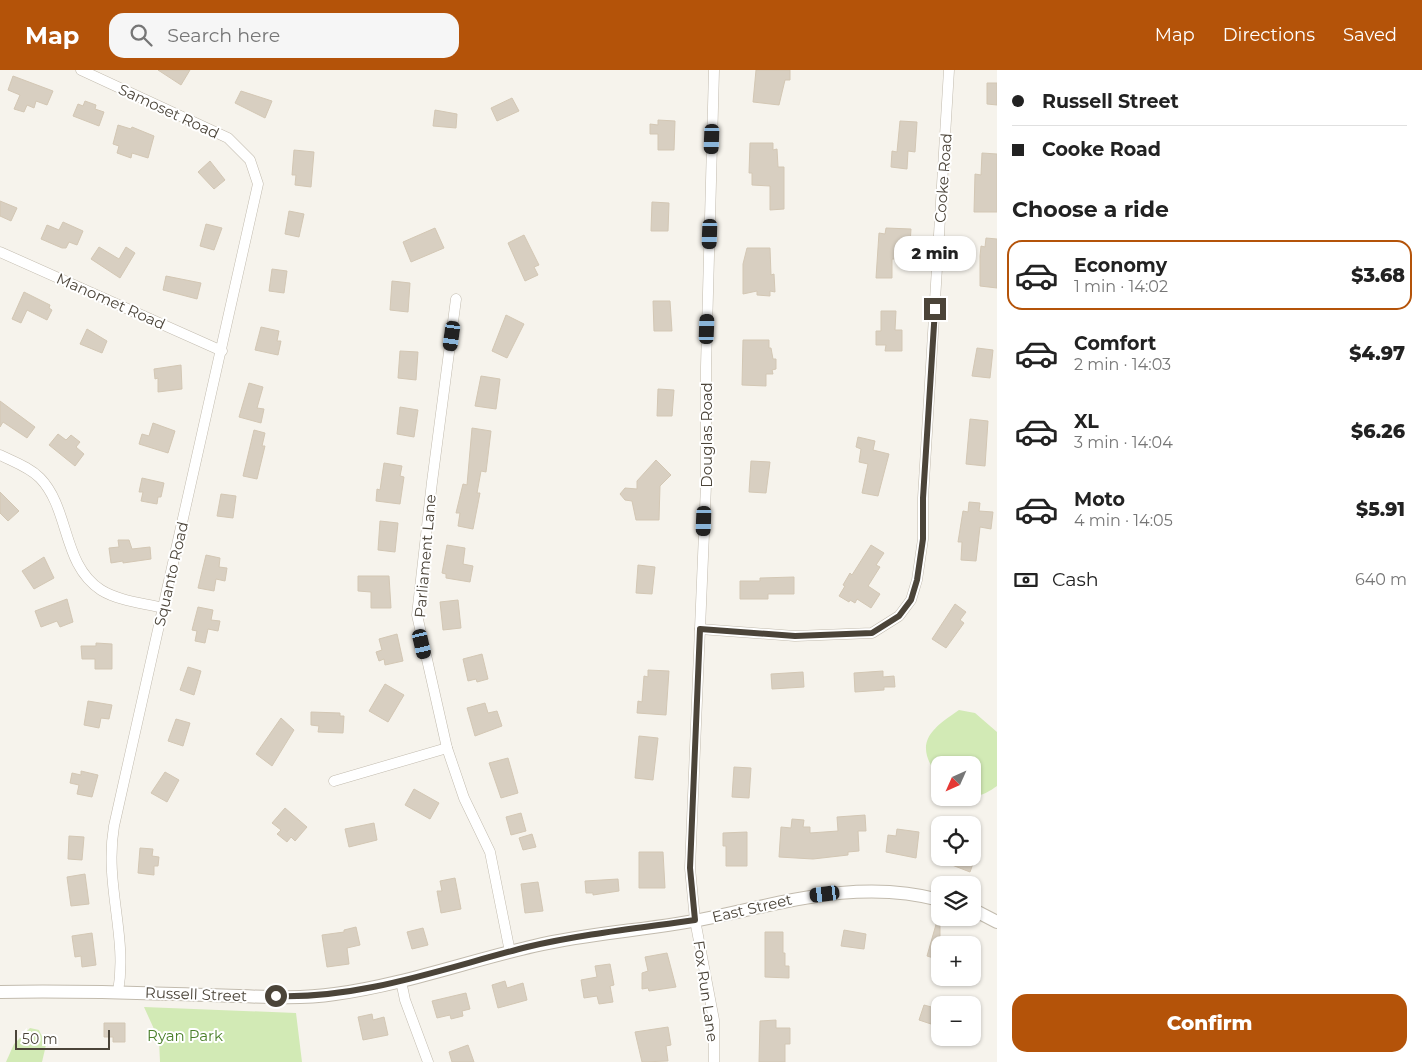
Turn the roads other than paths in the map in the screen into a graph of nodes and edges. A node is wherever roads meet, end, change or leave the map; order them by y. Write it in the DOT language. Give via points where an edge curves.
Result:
graph roads {
  1 [pos="81,70"];
  2 [pos="714,70"];
  3 [pos="949,70"];
  4 [pos="250,160"];
  5 [pos="0,252"];
  6 [pos="456,299"];
  7 [pos="222,351"];
  8 [pos="0,455"];
  9 [pos="163,608"];
  10 [pos="700,629"];
  11 [pos="446,748"];
  12 [pos="334,781"];
  13 [pos="931,897"];
  14 [pos="981,914"];
  15 [pos="695,920"];
  16 [pos="997,922"];
  17 [pos="565,939"];
  18 [pos="510,952"];
  19 [pos="401,981"];
  20 [pos="0,992"];
  21 [pos="118,992"];
  22 [pos="428,1062"];
  23 [pos="714,1062"];
  1 -- 4 [label="street, Samoset Road" via="228,138"];
  2 -- 10 [label="street, Douglas Road"];
  3 -- 10 [label="street, Cooke Road" via="923,539 911,600 899,616 872,633 795,636"];
  4 -- 7 [label="street, Squanto Road" via="257,177 256,199"];
  5 -- 7 [label="street, Manomet Road"];
  6 -- 11 [label="street, Parliament Lane" via="417,614"];
  7 -- 9 [label="street, Squanto Road"];
  8 -- 9 [label="street" via="42,480 78,563 94,584 118,598"];
  9 -- 21 [label="street, Squanto Road" via="112,845 111,871 122,966"];
  10 -- 15 [label="street, Douglas Road" via="690,868"];
  11 -- 12 [label="street"];
  11 -- 18 [label="street, Parliament Lane" via="464,798 490,852"];
  13 -- 15 [label="street, East Street" via="842,892"];
  14 -- 16 [label="street"];
  15 -- 17 [label="street, East Street"];
  15 -- 23 [label="street, Fox Run Lane" via="714,1020"];
  17 -- 18 [label="street, Russell Street"];
  18 -- 19 [label="street, Russell Street"];
  19 -- 21 [label="street, Russell Street" via="305,997"];
  19 -- 22 [label="street"];
  20 -- 21 [label="street, Russell Street"];
}
